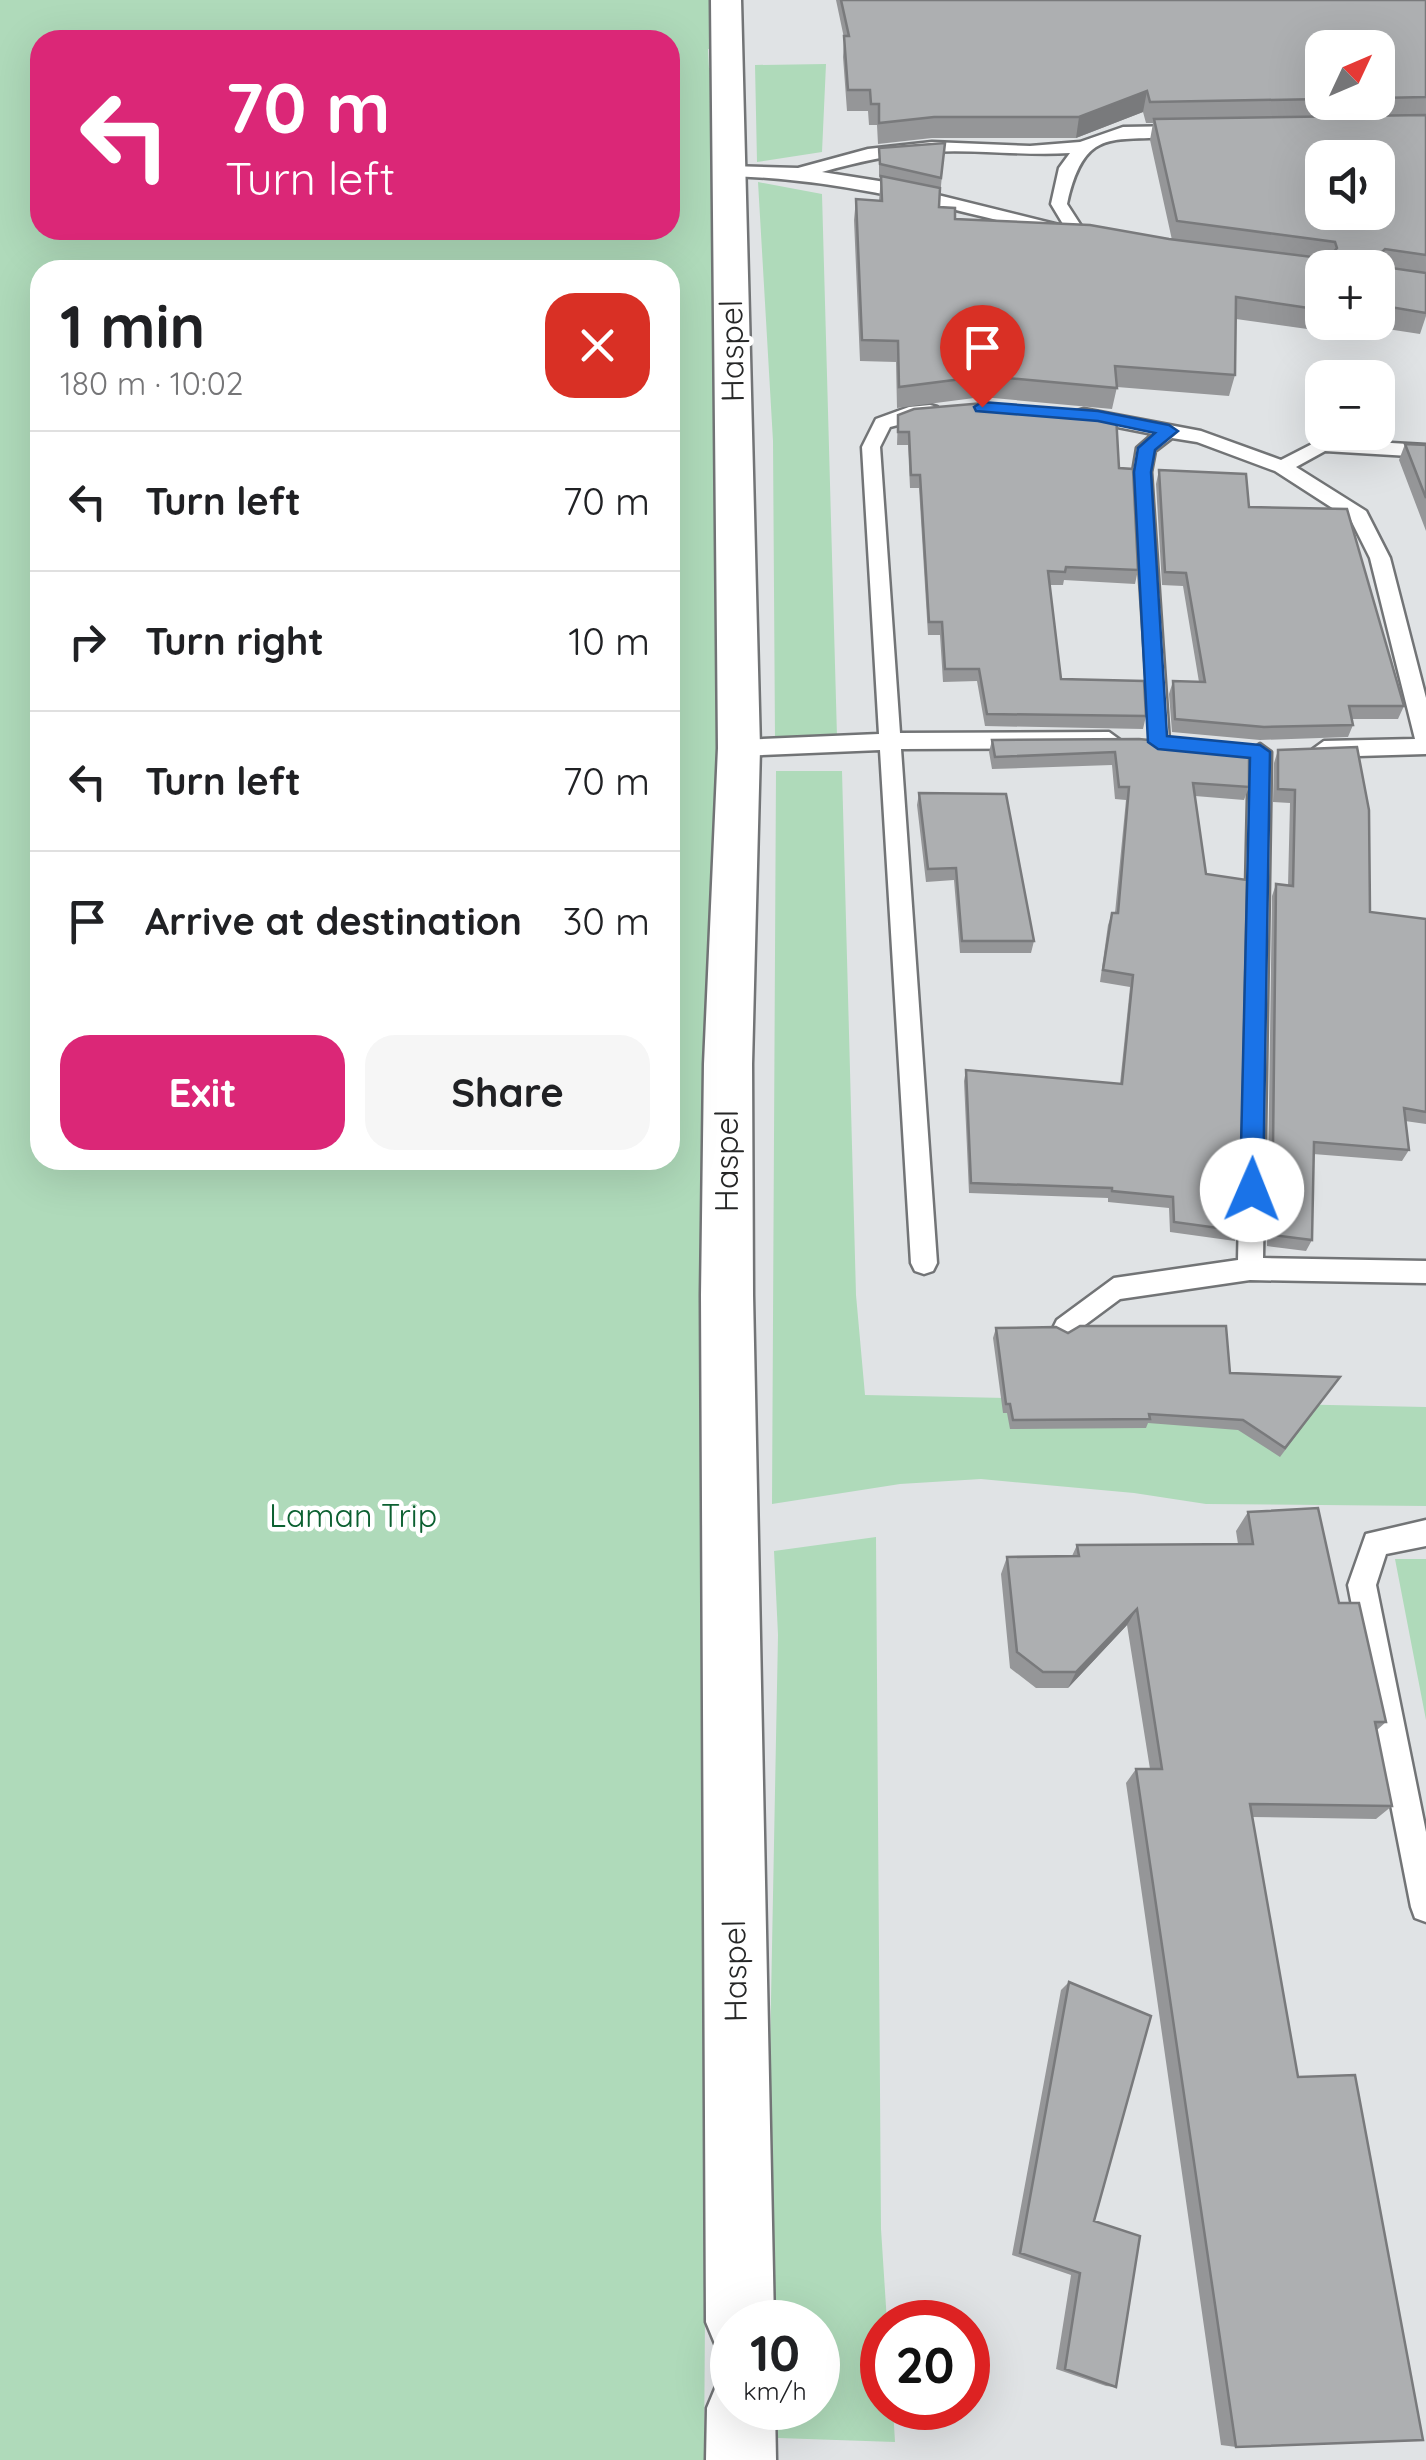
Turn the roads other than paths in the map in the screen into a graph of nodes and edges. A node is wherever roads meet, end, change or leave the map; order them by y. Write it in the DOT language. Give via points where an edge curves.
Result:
graph roads {
  1 [pos="726,0"];
  2 [pos="1199,130"];
  3 [pos="1082,147"];
  4 [pos="729,171"];
  5 [pos="799,173"];
  6 [pos="946,410"];
  7 [pos="1060,413"];
  8 [pos="1169,431"];
  9 [pos="1426,451"];
  10 [pos="1282,467"];
  11 [pos="1426,742"];
  12 [pos="888,743"];
  13 [pos="740,748"];
  14 [pos="924,1263"];
  15 [pos="1250,1270"];
  16 [pos="1426,1272"];
  17 [pos="1066,1328"];
  18 [pos="1426,1533"];
  19 [pos="1426,1908"];
  20 [pos="740,2300"];
  21 [pos="741,2430"];
  22 [pos="742,2460"];
  1 -- 4 [label="street, Haspel"];
  2 -- 3 [label="lane" via="1123,132"];
  3 -- 5 [label="lane" via="932,147 868,154"];
  3 -- 5 [label="lane" via="1067,168 1058,204 1085,236"];
  4 -- 5 [label="lane"];
  4 -- 13 [label="street, Haspel"];
  6 -- 12 [label="lane" via="882,424 871,447"];
  7 -- 8 [label="lane"];
  8 -- 10 [label="lane"];
  8 -- 12 [label="lane" via="1146,448 1142,472 1166,743"];
  9 -- 10 [label="lane" via="1322,445"];
  10 -- 11 [label="lane" via="1359,516 1380,558"];
  11 -- 15 [label="lane" via="1270,751"];
  12 -- 13 [label="lane"];
  12 -- 14 [label="lane"];
  13 -- 20 [label="street, Haspel" via="727,1295"];
  15 -- 16 [label="lane"];
  15 -- 17 [label="lane" via="1114,1289"];
  18 -- 19 [label="lane" via="1376,1542 1362,1585"];
  21 -- 22 [label="street"];
}
